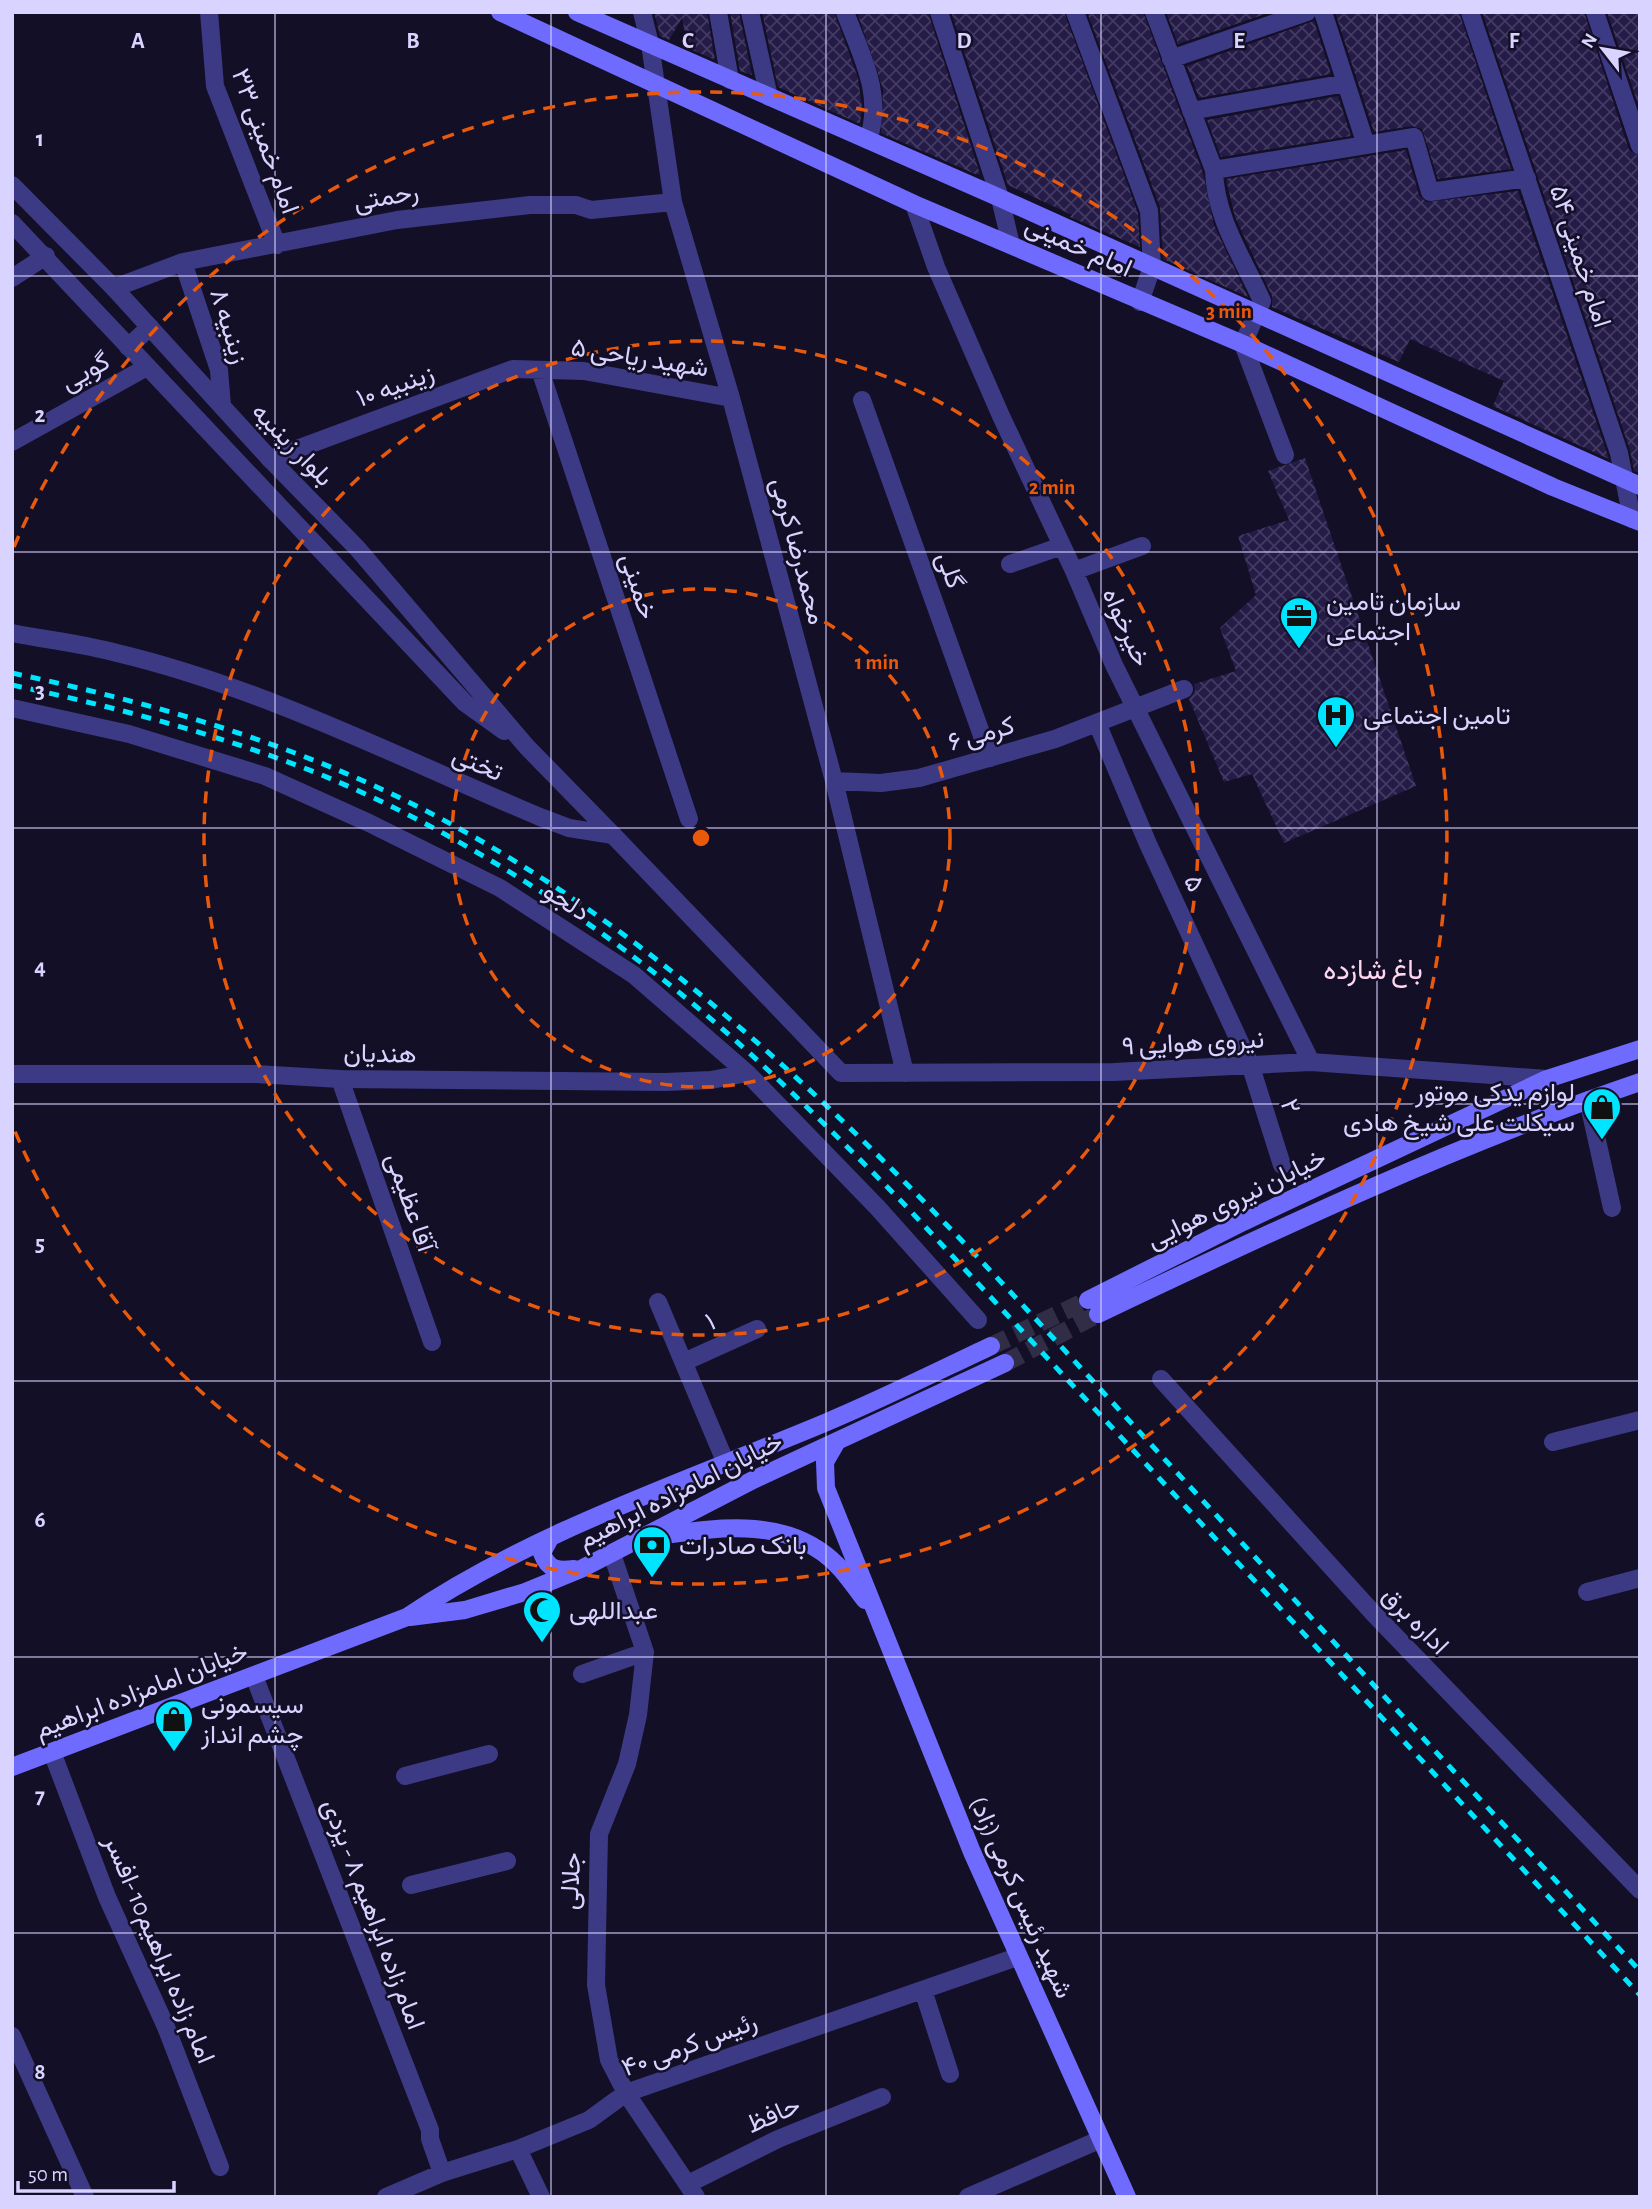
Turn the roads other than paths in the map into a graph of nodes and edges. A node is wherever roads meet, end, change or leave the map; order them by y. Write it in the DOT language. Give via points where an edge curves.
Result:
graph roads {
  1 [pos="209,12"];
  2 [pos="500,12"];
  3 [pos="577,12"];
  4 [pos="642,12"];
  5 [pos="718,12"];
  6 [pos="750,12"];
  7 [pos="845,12"];
  8 [pos="939,12"];
  9 [pos="1075,12"];
  10 [pos="1154,12"];
  11 [pos="1307,12"];
  12 [pos="1323,12"];
  13 [pos="1471,12"];
  14 [pos="1595,12"];
  15 [pos="650,44"];
  16 [pos="1171,59"];
  17 [pos="730,80"];
  18 [pos="655,83"];
  19 [pos="1346,83"];
  20 [pos="769,97"];
  21 [pos="1633,102"];
  22 [pos="1191,111"];
  23 [pos="868,140"];
  24 [pos="1366,145"];
  25 [pos="1640,146"];
  26 [pos="1214,170"];
  27 [pos="1527,178"];
  28 [pos="12,186"];
  29 [pos="1000,198"];
  30 [pos="673,202"];
  31 [pos="914,204"];
  32 [pos="12,223"];
  33 [pos="276,245"];
  34 [pos="1012,245"];
  35 [pos="46,256"];
  36 [pos="183,262"];
  37 [pos="1152,267"];
  38 [pos="12,278"];
  39 [pos="114,288"];
  40 [pos="1140,302"];
  41 [pos="1255,315"];
  42 [pos="150,327"];
  43 [pos="1243,344"];
  44 [pos="128,347"];
  45 [pos="147,367"];
  46 [pos="540,370"];
  47 [pos="731,398"];
  48 [pos="862,400"];
  49 [pos="222,406"];
  50 [pos="12,442"];
  51 [pos="1284,455"];
  52 [pos="270,459"];
  53 [pos="1632,483"];
  54 [pos="1636,521"];
  55 [pos="1062,546"];
  56 [pos="1142,546"];
  57 [pos="1010,564"];
  58 [pos="1074,571"];
  59 [pos="12,633"];
  60 [pos="1184,690"];
  61 [pos="12,708"];
  62 [pos="1136,708"];
  63 [pos="1097,723"];
  64 [pos="527,747"];
  65 [pos="990,758"];
  66 [pos="834,781"];
  67 [pos="689,819"];
  68 [pos="613,835"];
  69 [pos="1640,1049"];
  70 [pos="1311,1062"];
  71 [pos="1250,1063"];
  72 [pos="747,1073"];
  73 [pos="905,1073"];
  74 [pos="12,1074"];
  75 [pos="340,1079"];
  76 [pos="1548,1079"];
  77 [pos="1640,1082"];
  78 [pos="1588,1100"];
  79 [pos="1282,1165"];
  80 [pos="1612,1208"];
  81 [pos="659,1302"];
  82 [pos="978,1320"];
  83 [pos="757,1329"];
  84 [pos="432,1342"];
  85 [pos="991,1346"];
  86 [pos="684,1362"];
  87 [pos="1005,1363"];
  88 [pos="1161,1379"];
  89 [pos="1640,1420"];
  90 [pos="836,1443"];
  91 [pos="1553,1443"];
  92 [pos="725,1461"];
  93 [pos="637,1539"];
  94 [pos="549,1540"];
  95 [pos="612,1554"];
  96 [pos="581,1569"];
  97 [pos="1640,1578"];
  98 [pos="1587,1592"];
  99 [pos="876,1614"];
  100 [pos="407,1617"];
  101 [pos="645,1652"];
  102 [pos="582,1674"];
  103 [pos="254,1676"];
  104 [pos="52,1752"];
  105 [pos="489,1754"];
  106 [pos="12,1767"];
  107 [pos="405,1776"];
  108 [pos="507,1861"];
  109 [pos="411,1885"];
  110 [pos="1640,1890"];
  111 [pos="1017,1957"];
  112 [pos="923,1990"];
  113 [pos="12,2036"];
  114 [pos="950,2074"];
  115 [pos="626,2092"];
  116 [pos="883,2097"];
  117 [pos="1099,2140"];
  118 [pos="518,2149"];
  119 [pos="220,2167"];
  120 [pos="442,2173"];
  121 [pos="692,2190"];
  122 [pos="391,2196"];
  123 [pos="85,2197"];
  124 [pos="541,2197"];
  125 [pos="968,2197"];
  126 [pos="1127,2197"];
  1 -- 33 [label="street, امام خمینی ۳۳" via="215,86"];
  2 -- 18 [label="main road, امام خمینی"];
  3 -- 15 [label="main road, امام خمینی"];
  4 -- 15 [label="street, محمدرضا کرمی"];
  5 -- 17 [label="street"];
  6 -- 20 [label="street"];
  7 -- 23 [label="street" via="875,93"];
  8 -- 29 [label="street"];
  9 -- 37 [label="street" via="1149,211"];
  10 -- 16 [label="street"];
  11 -- 16 [label="street"];
  12 -- 19 [label="street"];
  13 -- 27 [label="street, امام خمینی ۵۴"];
  14 -- 21 [label="street"];
  15 -- 17 [label="main road, امام خمینی"];
  15 -- 18 [label="street, محمدرضا کرمی"];
  16 -- 22 [label="street"];
  17 -- 20 [label="main road, امام خمینی"];
  18 -- 30 [label="street, محمدرضا کرمی"];
  18 -- 31 [label="main road, امام خمینی"];
  19 -- 22 [label="street"];
  19 -- 24 [label="street"];
  20 -- 23 [label="main road, امام خمینی"];
  21 -- 25 [label="street"];
  22 -- 26 [label="street"];
  23 -- 29 [label="main road, امام خمینی"];
  24 -- 26 [label="street"];
  24 -- 27 [label="street" via="1414,137 1430,192"];
  26 -- 41 [label="street" via="1214,185 1232,245 1241,252 1262,301"];
  27 -- 53 [label="street, امام خمینی ۵۴"];
  28 -- 39 [label="street, بلوار زینبیه"];
  29 -- 34 [label="street"];
  29 -- 37 [label="main road, امام خمینی"];
  30 -- 33 [label="street, رحمتی" via="591,210 576,205 530,205 464,211"];
  30 -- 47 [label="street, محمدرضا کرمی"];
  31 -- 34 [label="main road, امام خمینی"];
  31 -- 55 [label="street, خیرخواه" via="947,292"];
  32 -- 35 [label="street, بلوار زینبیه"];
  33 -- 36 [label="street, رحمتی"];
  34 -- 40 [label="main road, امام خمینی"];
  35 -- 38 [label="street"];
  35 -- 44 [label="street, بلوار زینبیه"];
  36 -- 39 [label="street, رحمتی"];
  36 -- 49 [label="street, زینبیه ۸" via="219,370"];
  37 -- 40 [label="street"];
  37 -- 41 [label="main road, امام خمینی"];
  39 -- 42 [label="street, بلوار زینبیه"];
  40 -- 43 [label="main road, امام خمینی"];
  41 -- 43 [label="street"];
  41 -- 53 [label="main road, امام خمینی"];
  42 -- 44 [label="street"];
  42 -- 49 [label="street, بلوار زینبیه"];
  43 -- 51 [label="street"];
  43 -- 54 [label="main road, امام خمینی"];
  44 -- 45 [label="street, بلوار زینبیه"];
  45 -- 50 [label="street, گویی"];
  45 -- 64 [label="street, بلوار زینبیه" via="465,703"];
  46 -- 47 [label="street, ۵ شهید ریاحی" via="584,371"];
  46 -- 52 [label="street, زینبیه ۱۰" via="513,369"];
  46 -- 67 [label="street, خمینی"];
  47 -- 66 [label="street, محمدرضا کرمی"];
  48 -- 65 [label="street, گلی"];
  49 -- 52 [label="street, بلوار زینبیه"];
  52 -- 64 [label="street, بلوار زینبیه" via="357,548"];
  53 -- 54 [label="street, امام خمینی ۵۴"];
  55 -- 57 [label="street"];
  55 -- 58 [label="street, خیرخواه"];
  56 -- 58 [label="street"];
  58 -- 62 [label="street, خیرخواه"];
  59 -- 68 [label="street, تختی" via="118,653 221,685 323,723 540,817 569,828"];
  60 -- 62 [label="street, کرمی ۶"];
  61 -- 72 [label="street, دلجو" via="129,734 265,776 500,888 634,975"];
  62 -- 63 [label="street, کرمی ۶"];
  62 -- 70 [label="street, خیرخواه"];
  63 -- 65 [label="street, کرمی ۶"];
  63 -- 71 [label="street, ۵"];
  64 -- 68 [label="street, بلوار زینبیه"];
  65 -- 66 [label="street, کرمی ۶" via="919,778 881,783"];
  66 -- 73 [label="street, محمدرضا کرمی"];
  68 -- 73 [label="street, نیروی هوایی ۹" via="841,1073"];
  69 -- 76 [label="main road, خیابان نیروی هوایی"];
  70 -- 71 [label="street, نیروی هوایی ۹"];
  70 -- 76 [label="street, نیروی هوایی ۹"];
  71 -- 73 [label="street, نیروی هوایی ۹" via="1114,1072"];
  71 -- 79 [label="street, ۲"];
  72 -- 75 [label="street, هندیان" via="665,1082"];
  72 -- 82 [label="street, دلجو"];
  74 -- 75 [label="street, هندیان" via="256,1074"];
  75 -- 84 [label="street, آقا عظیمی"];
  76 -- 78 [label="main road, خیابان نیروی هوایی" via="1253,1217 1093,1307"];
  77 -- 78 [label="main road, خیابان نیروی هوایی"];
  78 -- 80 [label="street"];
  81 -- 86 [label="street"];
  83 -- 86 [label="street, ۱"];
  85 -- 92 [label="main road, خیابان امامزاده ابراهیم" via="827,1422"];
  86 -- 92 [label="street"];
  87 -- 90 [label="main road, خیابان امامزاده ابراهیم"];
  88 -- 110 [label="street, اداره برق" via="1374,1614"];
  89 -- 91 [label="street"];
  90 -- 93 [label="main road, خیابان امامزاده ابراهیم"];
  90 -- 99 [label="main road, شهید رئیس کرمی (زاد)" via="825,1462 826,1488"];
  92 -- 94 [label="main road, خیابان امامزاده ابراهیم"];
  93 -- 95 [label="main road, خیابان امامزاده ابراهیم"];
  93 -- 99 [label="main road" via="742,1526 803,1540 836,1564"];
  94 -- 96 [label="main road" via="542,1553 550,1567"];
  94 -- 100 [label="main road, خیابان امامزاده ابراهیم" via="448,1589"];
  95 -- 96 [label="main road, خیابان امامزاده ابراهیم"];
  95 -- 101 [label="street, جلالی"];
  96 -- 100 [label="main road, خیابان امامزاده ابراهیم" via="465,1610"];
  97 -- 98 [label="street"];
  99 -- 111 [label="main road, شهید رئیس کرمی (زاد)"];
  100 -- 103 [label="main road, خیابان امامزاده ابراهیم"];
  101 -- 102 [label="street"];
  101 -- 115 [label="street, جلالی" via="627,1764 599,1834 596,1871 596,1985 609,2060"];
  103 -- 104 [label="main road, خیابان امامزاده ابراهیم"];
  103 -- 120 [label="street, امام زاده ابراهیم ۸ - یزدی" via="430,2130"];
  104 -- 106 [label="main road, خیابان امامزاده ابراهیم"];
  104 -- 119 [label="street, امام زاده ابراهیم10 -افسر"];
  105 -- 107 [label="street"];
  108 -- 109 [label="street"];
  111 -- 112 [label="street, رئیس کرمی ۴۰"];
  111 -- 117 [label="main road, شهید رئیس کرمی (زاد)" via="1092,2115"];
  112 -- 114 [label="street"];
  112 -- 115 [label="street, رئیس کرمی ۴۰"];
  113 -- 123 [label="street"];
  115 -- 118 [label="street, رئیس کرمی ۴۰" via="589,2120"];
  115 -- 121 [label="street, جلالی"];
  116 -- 121 [label="street, حافظ" via="778,2139"];
  117 -- 125 [label="street"];
  117 -- 126 [label="main road, شهید رئیس کرمی (زاد)"];
  118 -- 120 [label="street, رئیس کرمی ۴۰"];
  118 -- 124 [label="street"];
  120 -- 122 [label="street, رئیس کرمی ۴۰"];
}
